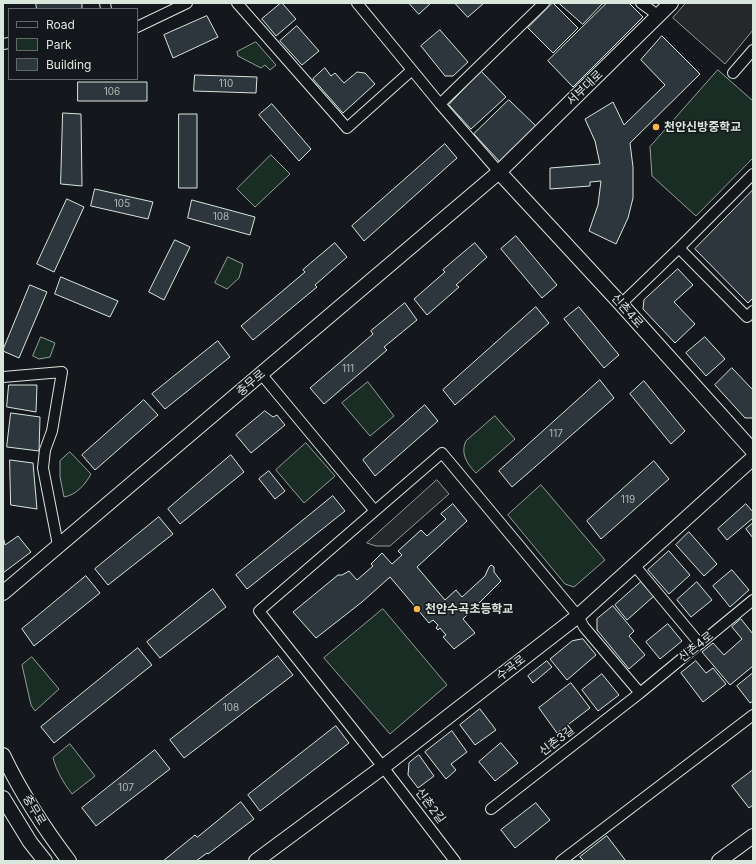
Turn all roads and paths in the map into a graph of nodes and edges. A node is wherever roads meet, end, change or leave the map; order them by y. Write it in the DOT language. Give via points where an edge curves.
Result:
graph roads {
  1 [pos="187,3"];
  2 [pos="237,3"];
  3 [pos="357,3"];
  4 [pos="544,3"];
  5 [pos="641,3"];
  6 [pos="671,3"];
  7 [pos="658,16"];
  8 [pos="138,27"];
  9 [pos="753,50"];
  10 [pos="412,70"];
  11 [pos="733,73"];
  12 [pos="440,104"];
  13 [pos="499,172"];
  14 [pos="753,174"];
  15 [pos="679,248"];
  16 [pos="621,304"];
  17 [pos="753,311"];
  18 [pos="262,375"];
  19 [pos="3,378"];
  20 [pos="753,452"];
  21 [pos="753,458"];
  22 [pos="375,511"];
  23 [pos="58,545"];
  24 [pos="635,566"];
  25 [pos="3,593"];
  26 [pos="753,600"];
  27 [pos="578,616"];
  28 [pos="700,644"];
  29 [pos="640,693"];
  30 [pos="753,715"];
  31 [pos="3,755"];
  32 [pos="383,768"];
  33 [pos="3,798"];
  34 [pos="491,809"];
  35 [pos="753,836"];
  36 [pos="45,861"];
  37 [pos="69,861"];
  38 [pos="256,861"];
  39 [pos="455,861"];
  40 [pos="561,861"];
  41 [pos="720,861"];
  1 -- 8 [label="street"];
  2 -- 10 [label="street" via="347,128"];
  3 -- 10 [label="street"];
  4 -- 12 [label="street"];
  5 -- 7 [label="street"];
  6 -- 7 [label="street, 서부대로"];
  7 -- 13 [label="street, 서부대로"];
  9 -- 11 [label="street"];
  10 -- 12 [label="street"];
  12 -- 13 [label="street"];
  13 -- 16 [label="street, 신촌4로"];
  13 -- 18 [label="street, 충무로"];
  14 -- 15 [label="street"];
  15 -- 16 [label="street"];
  15 -- 17 [label="street" via="747,317"];
  16 -- 20 [label="street, 신촌4로"];
  18 -- 22 [label="street"];
  18 -- 23 [label="street, 충무로"];
  19 -- 23 [label="street" via="62,372 43,468"];
  21 -- 24 [label="street, 수곡로"];
  22 -- 27 [label="street" via="442,453"];
  22 -- 32 [label="street, 신촌2길" via="259,611"];
  23 -- 25 [label="street, 충무로"];
  24 -- 27 [label="street, 수곡로"];
  24 -- 28 [label="street"];
  26 -- 28 [label="street, 신촌4로"];
  27 -- 29 [label="street" via="584,627"];
  27 -- 32 [label="street, 수곡로"];
  28 -- 29 [label="street, 신촌4로"];
  29 -- 34 [label="street, 신촌3길"];
  30 -- 40 [label="street"];
  31 -- 37 [label="street, 충무로" via="46,830"];
  32 -- 38 [label="street, 수곡로"];
  32 -- 39 [label="street, 신촌2길"];
  33 -- 36 [label="street, 충무로"];
  35 -- 41 [label="street"];
}
